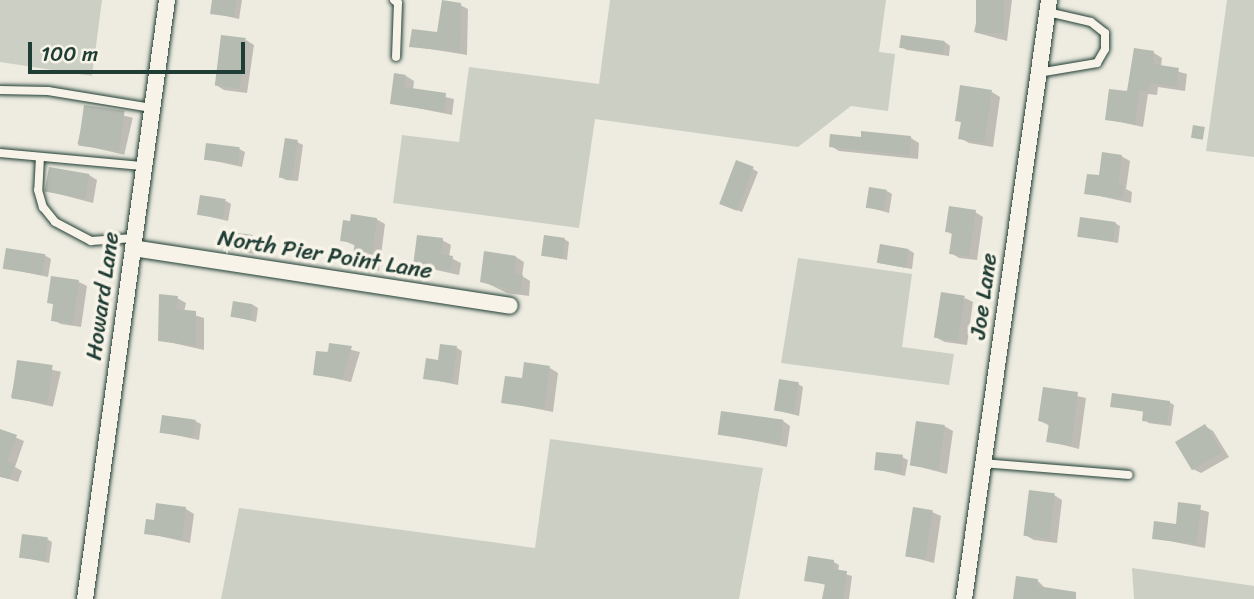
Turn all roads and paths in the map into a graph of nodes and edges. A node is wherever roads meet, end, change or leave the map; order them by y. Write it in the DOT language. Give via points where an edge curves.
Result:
graph roads {
  1 [pos="167,0"];
  2 [pos="394,0"];
  3 [pos="1048,6"];
  4 [pos="396,57"];
  5 [pos="1038,73"];
  6 [pos="0,90"];
  7 [pos="152,108"];
  8 [pos="0,153"];
  9 [pos="40,158"];
  10 [pos="144,166"];
  11 [pos="134,243"];
  12 [pos="510,306"];
  13 [pos="983,463"];
  14 [pos="1129,475"];
  15 [pos="85,599"];
  16 [pos="964,599"];
  1 -- 7 [label="street, Howard Lane"];
  2 -- 4 [label="lane" via="398,4"];
  3 -- 5 [label="street, Joe Lane"];
  3 -- 5 [label="lane" via="1091,22 1105,33 1105,49 1097,63"];
  5 -- 13 [label="street, Joe Lane"];
  6 -- 7 [label="lane" via="48,91"];
  7 -- 10 [label="street, Howard Lane"];
  8 -- 9 [label="lane"];
  9 -- 10 [label="lane"];
  9 -- 11 [label="lane" via="38,190 43,207 55,222 91,241"];
  10 -- 11 [label="street, Howard Lane"];
  11 -- 12 [label="street, North Pier Point Lane"];
  11 -- 15 [label="street, Howard Lane"];
  13 -- 14 [label="lane"];
  13 -- 16 [label="street, Joe Lane"];
}
